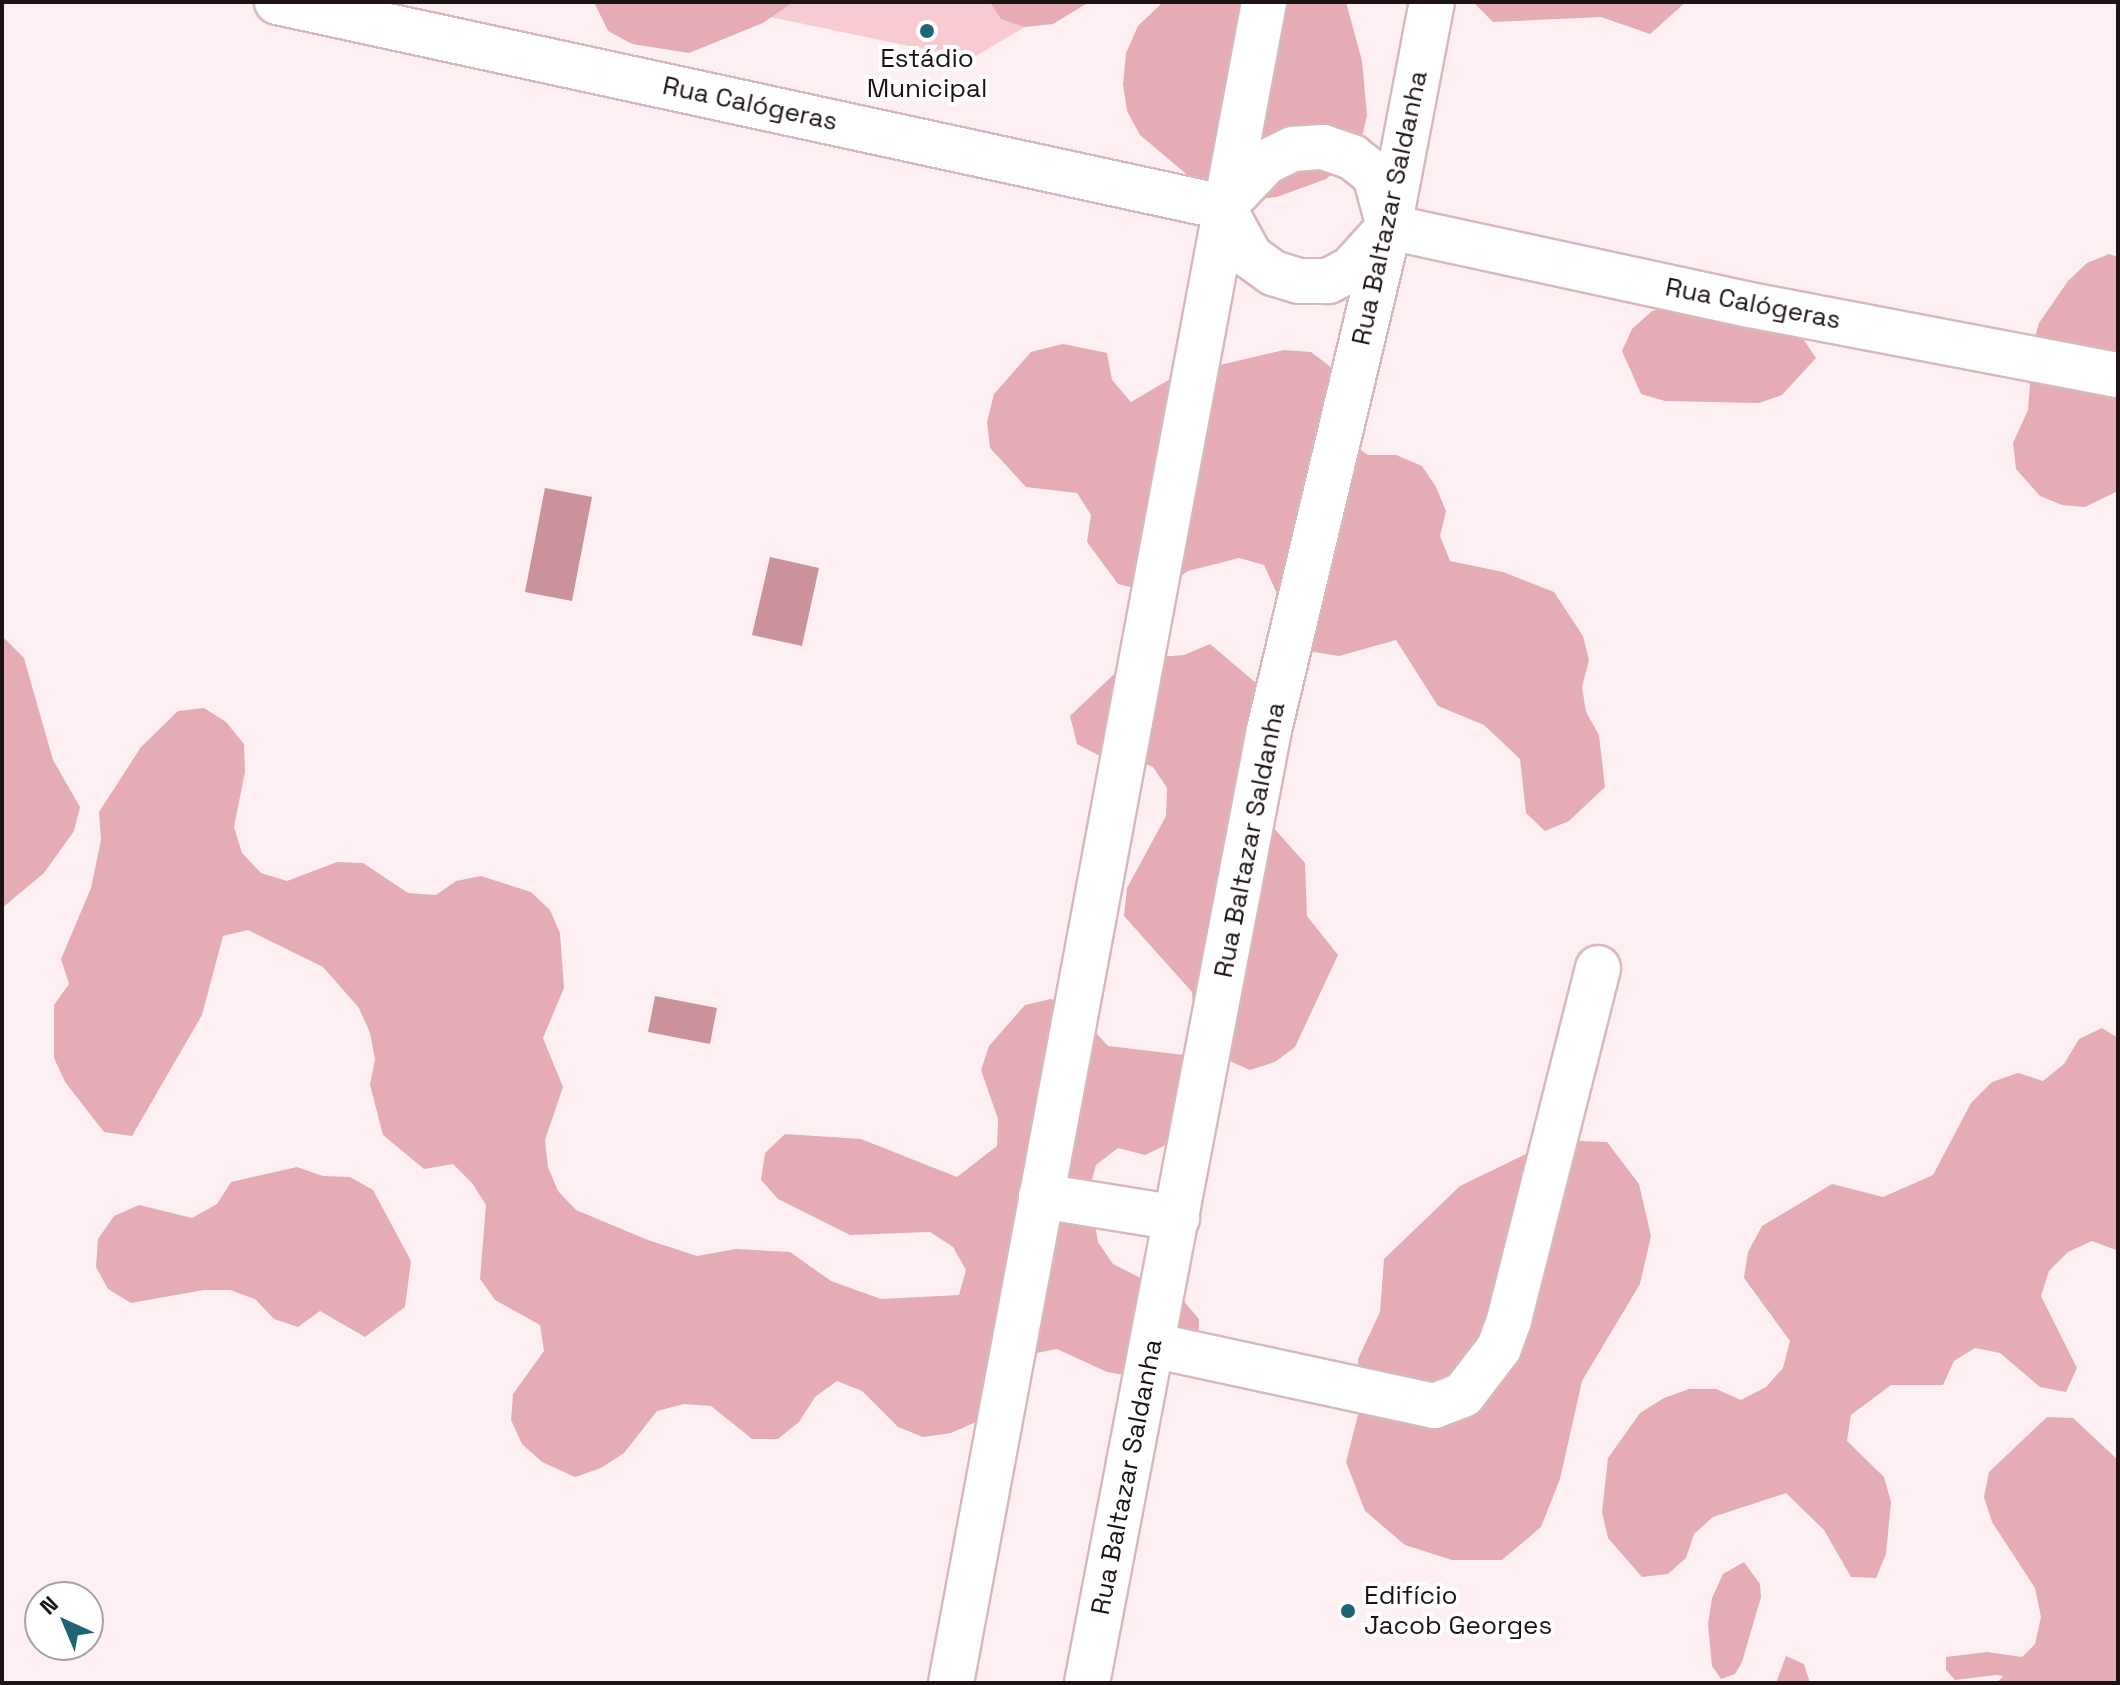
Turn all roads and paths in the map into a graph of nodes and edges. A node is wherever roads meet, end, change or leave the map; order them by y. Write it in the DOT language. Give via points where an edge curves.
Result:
graph roads {
  1 [pos="277,2"];
  2 [pos="1264,2"];
  3 [pos="1432,2"];
  4 [pos="1223,207"];
  5 [pos="1389,227"];
  6 [pos="2118,375"];
  7 [pos="1598,968"];
  8 [pos="1041,1196"];
  9 [pos="1177,1218"];
  10 [pos="1152,1345"];
  11 [pos="951,1683"];
  12 [pos="1087,1683"];
  1 -- 4 [label="main road, Rua Calógeras"];
  2 -- 4 [label="main road"];
  3 -- 5 [label="main road, Rua Baltazar Saldanha"];
  4 -- 5 [label="main road" via="1250,256 1273,273 1299,281 1328,281 1351,269"];
  4 -- 5 [label="main road" via="1266,162 1293,149 1323,147 1352,157 1375,175"];
  4 -- 8 [label="main road"];
  5 -- 6 [label="main road, Rua Calógeras" via="1750,305"];
  5 -- 9 [label="main road, Rua Baltazar Saldanha" via="1269,730"];
  7 -- 10 [label="main road" via="1509,1320 1499,1348 1463,1395 1434,1406"];
  8 -- 9 [label="main road"];
  8 -- 11 [label="main road"];
  9 -- 10 [label="main road, Rua Baltazar Saldanha"];
  10 -- 12 [label="main road, Rua Baltazar Saldanha"];
}
